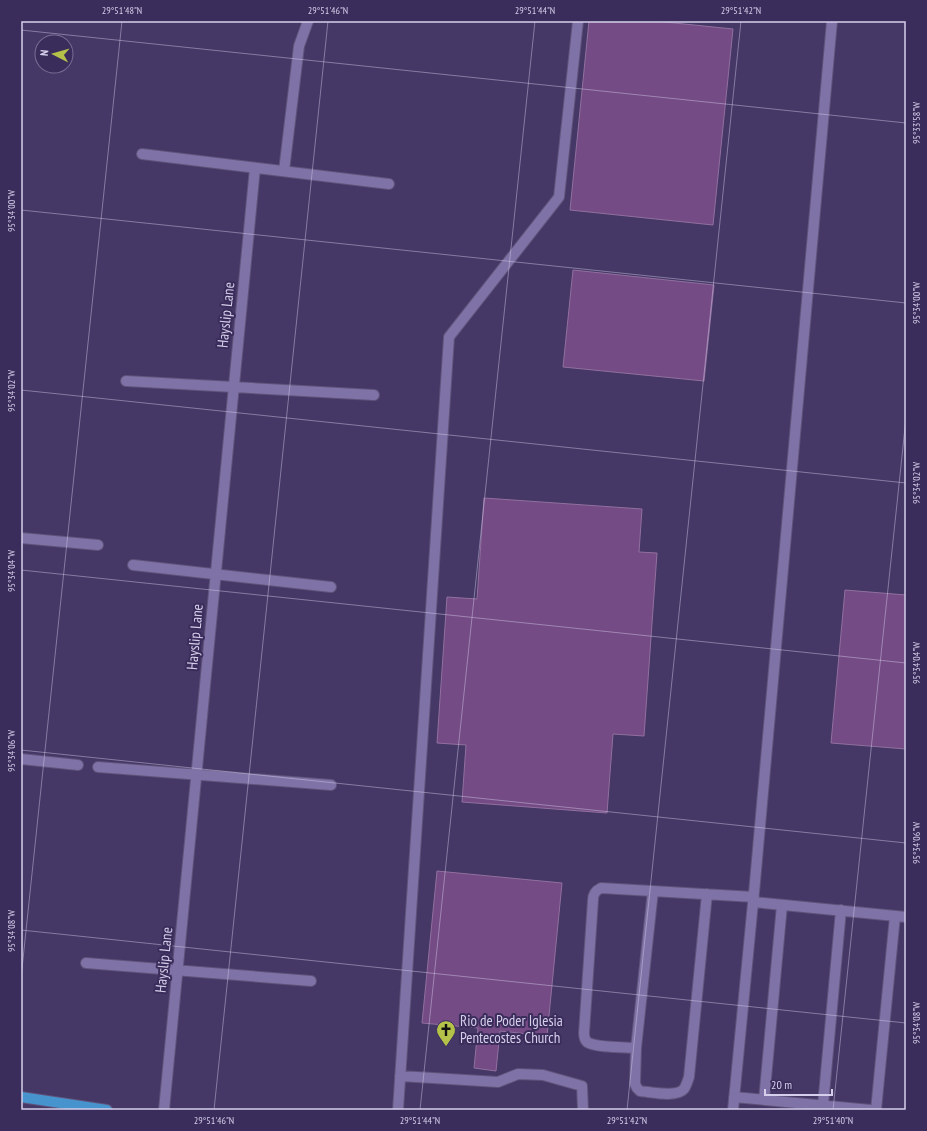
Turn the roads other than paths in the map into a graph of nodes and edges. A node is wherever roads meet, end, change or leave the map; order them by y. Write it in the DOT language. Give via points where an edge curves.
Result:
graph roads {
  1 [pos="308,21"];
  2 [pos="578,21"];
  3 [pos="832,21"];
  4 [pos="142,154"];
  5 [pos="255,168"];
  6 [pos="284,171"];
  7 [pos="389,184"];
  8 [pos="126,381"];
  9 [pos="234,388"];
  10 [pos="374,395"];
  11 [pos="21,538"];
  12 [pos="98,545"];
  13 [pos="133,565"];
  14 [pos="216,574"];
  15 [pos="331,587"];
  16 [pos="21,759"];
  17 [pos="78,765"];
  18 [pos="98,767"];
  19 [pos="197,774"];
  20 [pos="331,785"];
  21 [pos="653,891"];
  22 [pos="707,894"];
  23 [pos="754,899"];
  24 [pos="782,904"];
  25 [pos="841,910"];
  26 [pos="895,916"];
  27 [pos="906,917"];
  28 [pos="86,963"];
  29 [pos="178,971"];
  30 [pos="311,981"];
  31 [pos="636,1048"];
  32 [pos="400,1076"];
  33 [pos="21,1097"];
  34 [pos="734,1097"];
  35 [pos="764,1100"];
  36 [pos="823,1106"];
  37 [pos="107,1110"];
  38 [pos="164,1110"];
  39 [pos="398,1110"];
  40 [pos="583,1110"];
  41 [pos="733,1110"];
  42 [pos="871,1110"];
  43 [pos="876,1110"];
  1 -- 6 [label="lane" via="299,46"];
  2 -- 32 [label="lane" via="559,197 449,336"];
  3 -- 23 [label="lane"];
  4 -- 5 [label="lane"];
  5 -- 6 [label="lane"];
  5 -- 9 [label="lane, Hayslip Lane"];
  6 -- 7 [label="lane"];
  8 -- 9 [label="lane"];
  9 -- 10 [label="lane"];
  9 -- 14 [label="lane, Hayslip Lane"];
  11 -- 12 [label="lane"];
  13 -- 14 [label="lane"];
  14 -- 15 [label="lane"];
  14 -- 19 [label="lane, Hayslip Lane"];
  16 -- 17 [label="lane"];
  18 -- 19 [label="lane"];
  19 -- 20 [label="lane"];
  19 -- 29 [label="lane, Hayslip Lane"];
  21 -- 22 [label="lane"];
  21 -- 31 [label="lane"];
  21 -- 31 [label="lane" via="601,888 593,897 585,1039 588,1043 597,1045"];
  22 -- 23 [label="lane"];
  22 -- 31 [label="lane" via="689,1077 684,1089 665,1094 637,1088"];
  23 -- 24 [label="lane"];
  23 -- 34 [label="lane"];
  24 -- 25 [label="lane"];
  24 -- 35 [label="lane"];
  25 -- 26 [label="lane"];
  25 -- 36 [label="lane"];
  26 -- 27 [label="lane"];
  26 -- 43 [label="lane"];
  28 -- 29 [label="lane"];
  29 -- 30 [label="lane"];
  29 -- 38 [label="lane, Hayslip Lane"];
  32 -- 39 [label="lane"];
  32 -- 40 [label="lane" via="498,1082 518,1074 543,1075 582,1086"];
  33 -- 37 [label="main road"];
  34 -- 35 [label="lane"];
  34 -- 41 [label="lane"];
  35 -- 36 [label="lane"];
  36 -- 42 [label="lane"];
}
